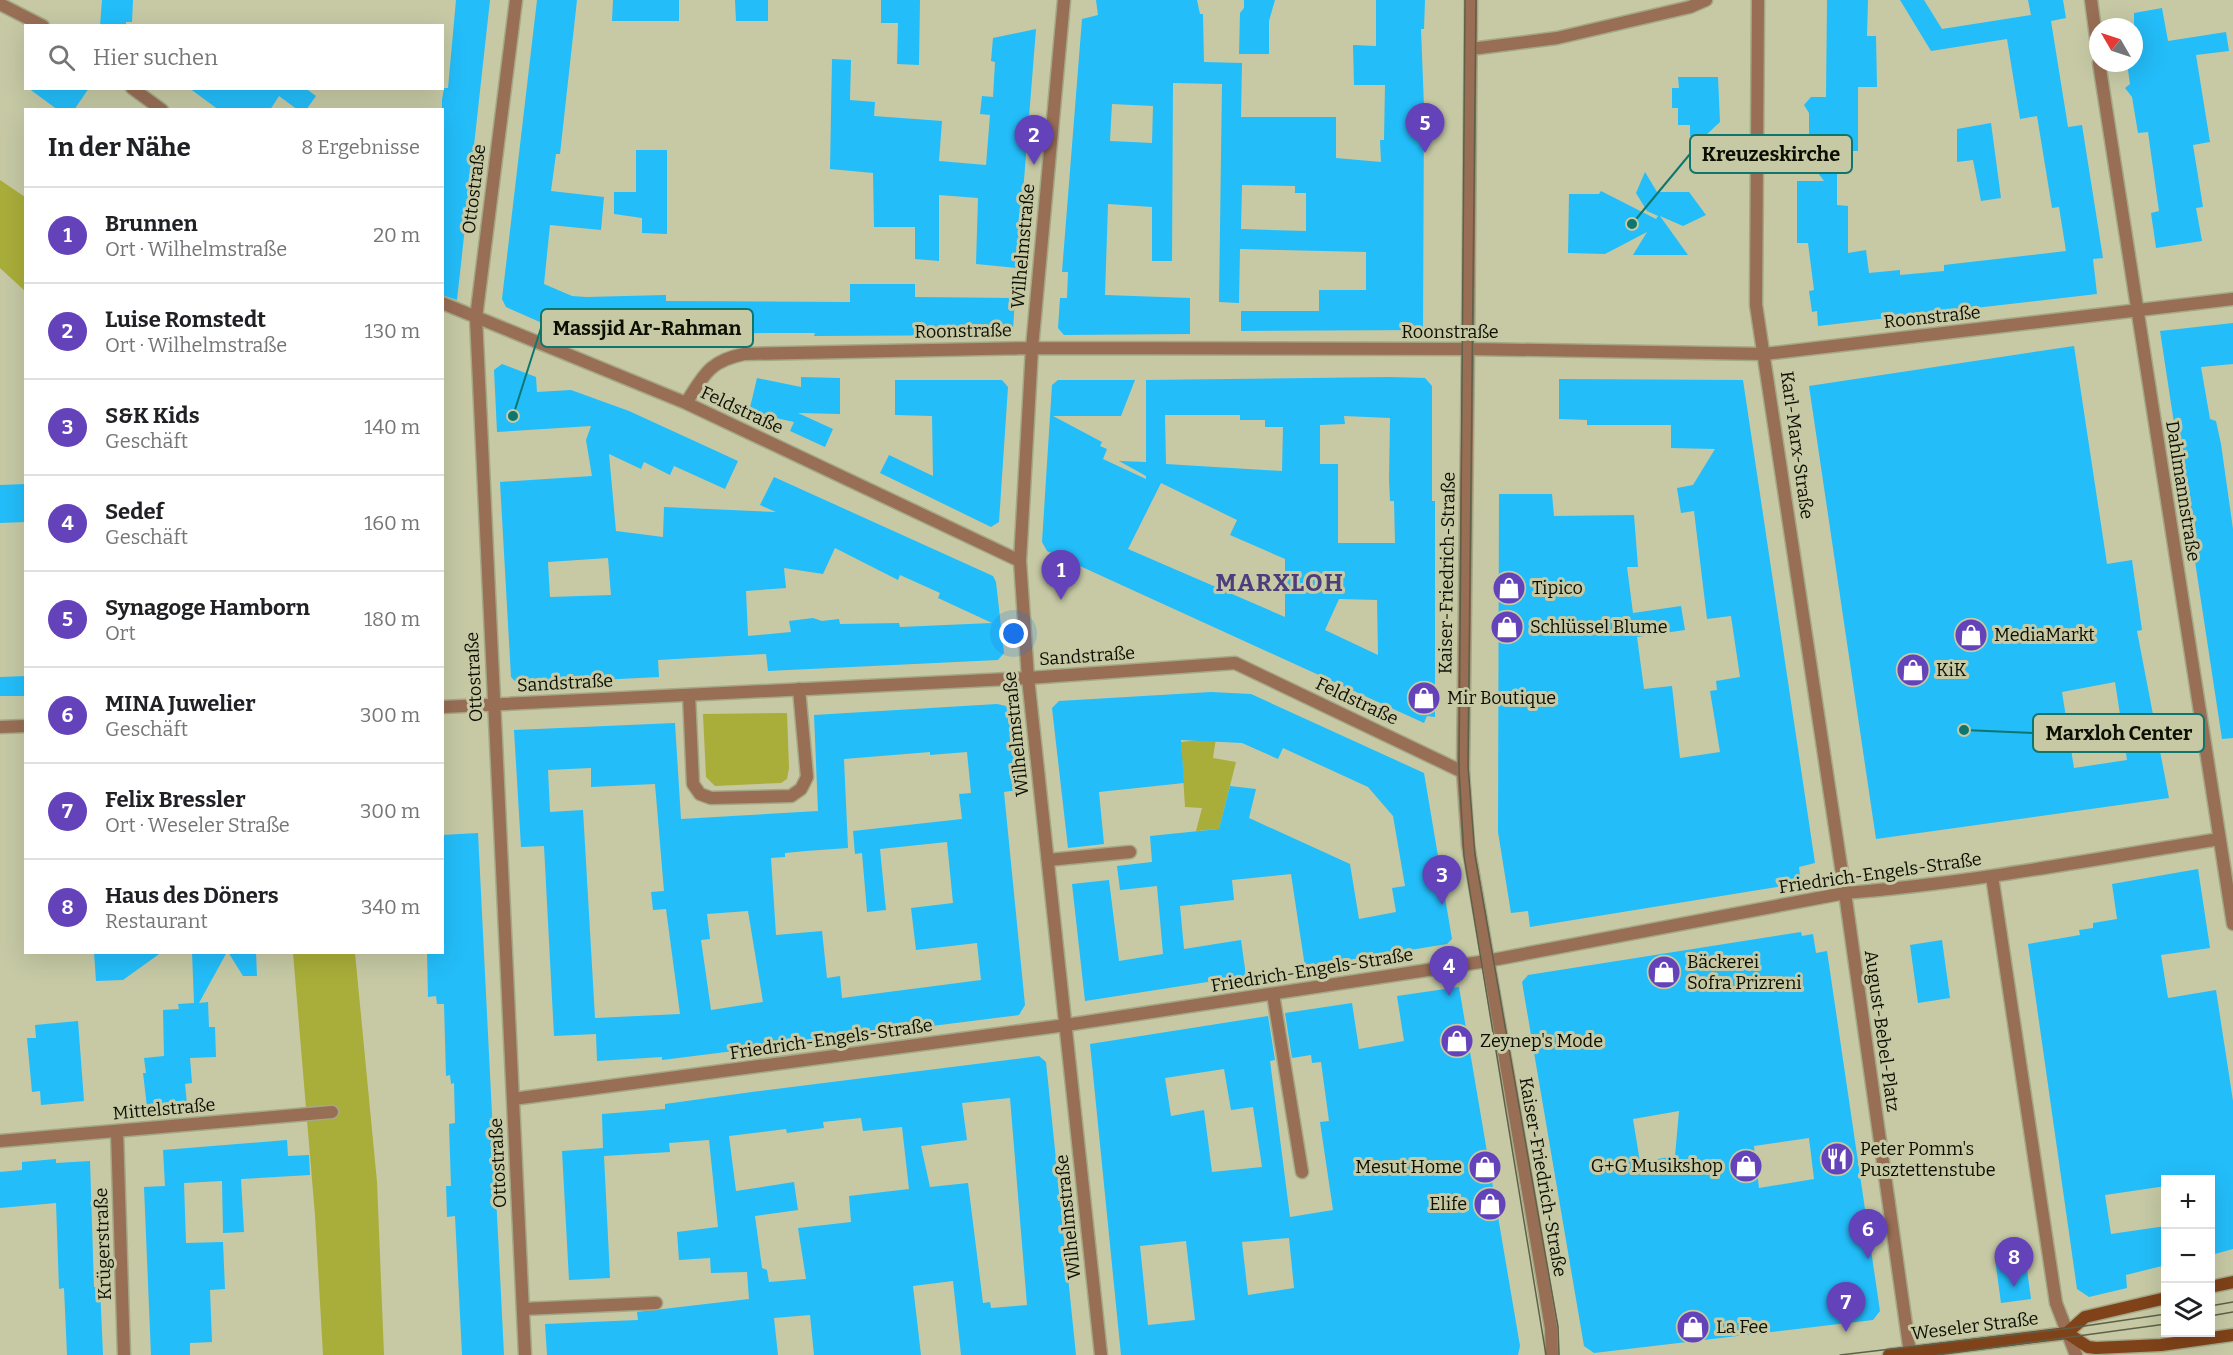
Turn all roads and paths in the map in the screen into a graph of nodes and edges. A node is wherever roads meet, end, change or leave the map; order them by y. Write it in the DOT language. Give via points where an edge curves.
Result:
graph roads {
  1 [pos="516,0"];
  2 [pos="1064,0"];
  3 [pos="1471,0"];
  4 [pos="1706,0"];
  5 [pos="1758,0"];
  6 [pos="2091,0"];
  7 [pos="0,4"];
  8 [pos="2093,18"];
  9 [pos="39,24"];
  10 [pos="1471,49"];
  11 [pos="2100,72"];
  12 [pos="135,90"];
  13 [pos="159,108"];
  14 [pos="2233,300"];
  15 [pos="444,304"];
  16 [pos="2137,312"];
  17 [pos="476,318"];
  18 [pos="1032,348"];
  19 [pos="1468,350"];
  20 [pos="1765,354"];
  21 [pos="686,403"];
  22 [pos="1020,561"];
  23 [pos="1235,663"];
  24 [pos="1028,678"];
  25 [pos="799,689"];
  26 [pos="689,695"];
  27 [pos="494,704"];
  28 [pos="444,707"];
  29 [pos="24,726"];
  30 [pos="0,727"];
  31 [pos="1463,772"];
  32 [pos="2219,838"];
  33 [pos="1130,852"];
  34 [pos="1048,860"];
  35 [pos="1992,876"];
  36 [pos="1845,893"];
  37 [pos="2233,924"];
  38 [pos="1487,961"];
  39 [pos="1273,994"];
  40 [pos="1066,1025"];
  41 [pos="513,1100"];
  42 [pos="332,1112"];
  43 [pos="117,1131"];
  44 [pos="0,1141"];
  45 [pos="1302,1172"];
  46 [pos="2233,1282"];
  47 [pos="2215,1286"];
  48 [pos="2161,1299"];
  49 [pos="656,1303"];
  50 [pos="523,1309"];
  51 [pos="2067,1333"];
  52 [pos="2233,1335"];
  53 [pos="1910,1353"];
  54 [pos="124,1355"];
  55 [pos="525,1355"];
  56 [pos="1101,1355"];
  57 [pos="1552,1355"];
  58 [pos="1888,1355"];
  59 [pos="2076,1355"];
  1 -- 17 [label="street, Ottostraße"];
  2 -- 18 [label="street, Wilhelmstraße"];
  3 -- 10 [label="street, Kaiser-Friedrich-Straße"];
  4 -- 10 [label="street" via="1557,38"];
  5 -- 20 [label="street, Karl-Marx-Straße" via="1756,305"];
  6 -- 8 [label="street"];
  7 -- 9 [label="street"];
  10 -- 19 [label="street, Kaiser-Friedrich-Straße"];
  11 -- 16 [label="street, Dahlmannstraße"];
  12 -- 13 [label="street"];
  14 -- 16 [label="street, Roonstraße"];
  15 -- 17 [label="street, Feldstraße"];
  16 -- 20 [label="street, Roonstraße"];
  16 -- 32 [label="street, Dahlmannstraße"];
  17 -- 21 [label="street, Feldstraße"];
  17 -- 27 [label="street, Ottostraße"];
  18 -- 19 [label="street, Roonstraße"];
  18 -- 21 [label="street, Roonstraße" via="744,354 723,358 707,370"];
  18 -- 22 [label="street, Wilhelmstraße"];
  19 -- 20 [label="street, Roonstraße"];
  19 -- 31 [label="street, Kaiser-Friedrich-Straße"];
  20 -- 36 [label="street, Karl-Marx-Straße"];
  21 -- 22 [label="street, Feldstraße"];
  22 -- 24 [label="street, Wilhelmstraße"];
  23 -- 24 [label="street, Sandstraße"];
  23 -- 31 [label="street, Feldstraße"];
  24 -- 25 [label="street, Sandstraße"];
  24 -- 34 [label="street, Wilhelmstraße"];
  25 -- 26 [label="street, Sandstraße"];
  25 -- 26 [label="street" via="807,777 801,789 790,796 711,798 700,794 693,784"];
  26 -- 27 [label="street, Sandstraße"];
  27 -- 28 [label="street, Sandstraße"];
  27 -- 41 [label="street, Ottostraße"];
  29 -- 30 [label="street"];
  31 -- 38 [label="street, Kaiser-Friedrich-Straße" via="1468,845"];
  32 -- 35 [label="street, Friedrich-Engels-Straße"];
  32 -- 37 [label="street, Dahlmannstraße"];
  33 -- 34 [label="street"];
  34 -- 40 [label="street, Wilhelmstraße"];
  35 -- 36 [label="street, Friedrich-Engels-Straße"];
  35 -- 51 [label="street" via="2056,1303"];
  36 -- 38 [label="street, Friedrich-Engels-Straße"];
  36 -- 53 [label="street, August-Bebel-Platz"];
  38 -- 39 [label="street, Friedrich-Engels-Straße"];
  38 -- 57 [label="street, Kaiser-Friedrich-Straße" via="1530,1203"];
  39 -- 40 [label="street, Friedrich-Engels-Straße"];
  39 -- 45 [label="street"];
  40 -- 41 [label="street, Friedrich-Engels-Straße"];
  40 -- 56 [label="street, Wilhelmstraße"];
  41 -- 50 [label="street, Ottostraße"];
  42 -- 43 [label="street, Mittelstraße"];
  43 -- 44 [label="street, Mittelstraße"];
  43 -- 54 [label="street, Krügerstraße"];
  46 -- 47 [label="main road"];
  48 -- 51 [label="main road, Weseler Straße" via="2085,1317"];
  49 -- 50 [label="street"];
  50 -- 55 [label="street, Ottostraße"];
  51 -- 52 [label="main road" via="2088,1347 2104,1348"];
  51 -- 53 [label="main road, Weseler Straße"];
  51 -- 59 [label="street"];
  53 -- 58 [label="main road, Weseler Straße"];
}
